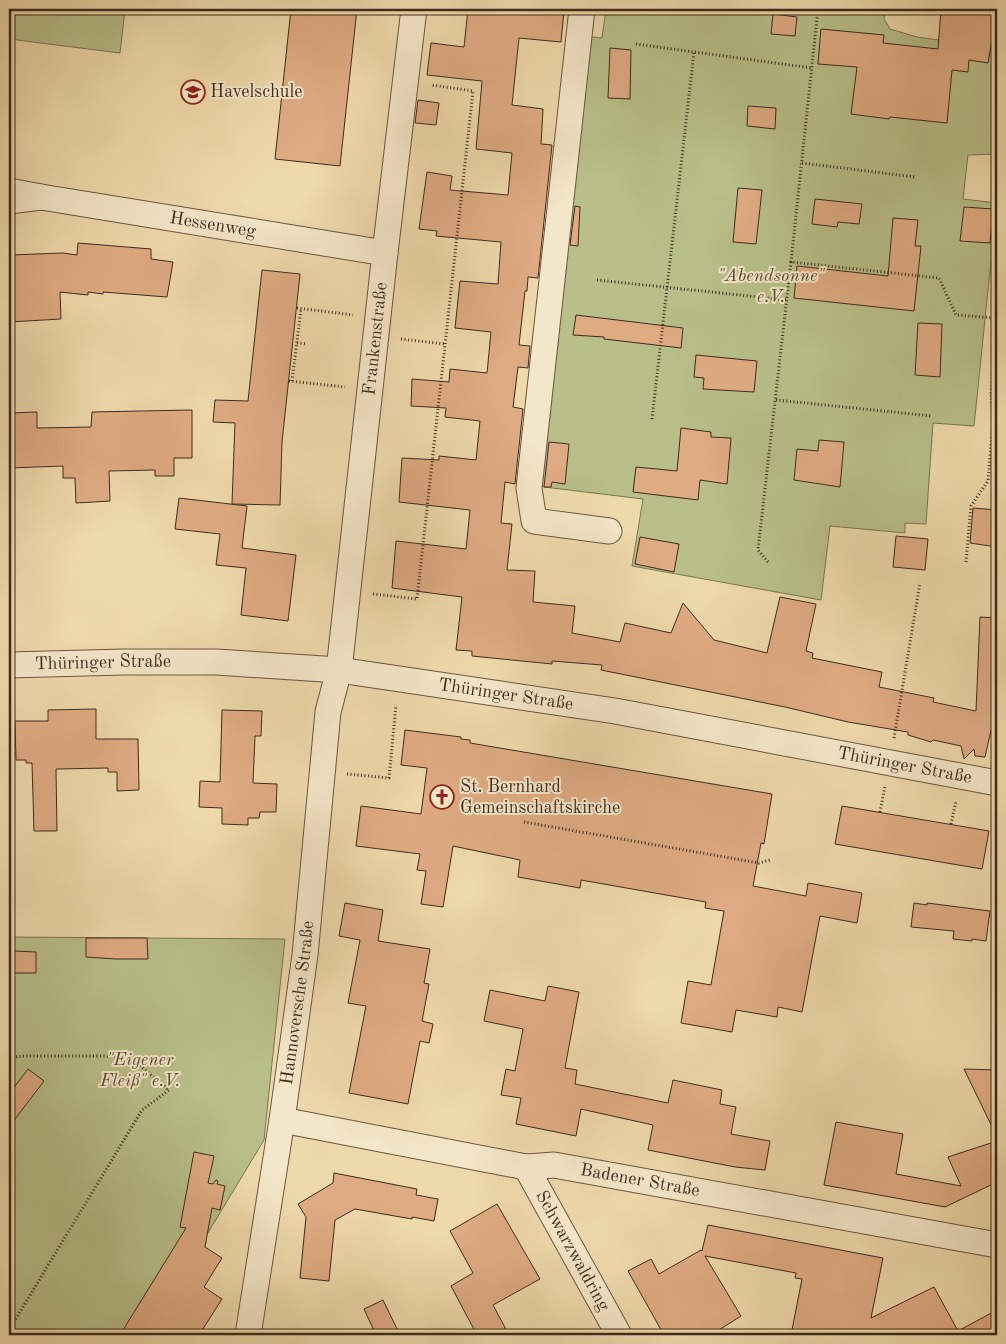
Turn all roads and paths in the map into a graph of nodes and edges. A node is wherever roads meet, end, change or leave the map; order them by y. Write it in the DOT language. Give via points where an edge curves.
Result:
graph roads {
  1 [pos="414,9"];
  2 [pos="582,9"];
  3 [pos="818,9"];
  4 [pos="636,44"];
  5 [pos="694,52"];
  6 [pos="812,68"];
  7 [pos="405,82"];
  8 [pos="802,163"];
  9 [pos="915,177"];
  10 [pos="9,191"];
  11 [pos="41,197"];
  12 [pos="9,201"];
  13 [pos="385,253"];
  14 [pos="791,262"];
  15 [pos="598,280"];
  16 [pos="668,287"];
  17 [pos="787,300"];
  18 [pos="997,312"];
  19 [pos="997,318"];
  20 [pos="377,328"];
  21 [pos="296,343"];
  22 [pos="307,344"];
  23 [pos="445,344"];
  24 [pos="370,390"];
  25 [pos="991,394"];
  26 [pos="997,394"];
  27 [pos="776,400"];
  28 [pos="932,416"];
  29 [pos="652,419"];
  30 [pos="610,531"];
  31 [pos="768,562"];
  32 [pos="966,562"];
  33 [pos="920,583"];
  34 [pos="348,591"];
  35 [pos="9,666"];
  36 [pos="339,670"];
  37 [pos="399,679"];
  38 [pos="991,730"];
  39 [pos="997,732"];
  40 [pos="890,762"];
  41 [pos="322,772"];
  42 [pos="997,783"];
  43 [pos="524,822"];
  44 [pos="770,860"];
  45 [pos="9,1058"];
  46 [pos="282,1120"];
  47 [pos="526,1166"];
  48 [pos="997,1245"];
  49 [pos="9,1330"];
  50 [pos="248,1335"];
  51 [pos="619,1335"];
  1 -- 7 [label="street, Frankenstraße"];
  2 -- 30 [label="street" via="529,488 534,521"];
  3 -- 6 [label="path"];
  4 -- 5 [label="path"];
  5 -- 6 [label="path"];
  5 -- 16 [label="path"];
  6 -- 8 [label="path"];
  7 -- 13 [label="street, Frankenstraße"];
  7 -- 23 [label="path" via="472,91"];
  8 -- 9 [label="path"];
  8 -- 14 [label="path"];
  10 -- 11 [label="street, Hessenweg"];
  11 -- 12 [label="street, Hessenweg"];
  11 -- 13 [label="street, Hessenweg"];
  13 -- 20 [label="street, Frankenstraße"];
  14 -- 17 [label="path"];
  14 -- 19 [label="path" via="939,278 956,315"];
  15 -- 16 [label="path"];
  16 -- 17 [label="path"];
  16 -- 29 [label="path"];
  17 -- 27 [label="path"];
  18 -- 19 [label="path"];
  19 -- 25 [label="path"];
  20 -- 21 [label="path" via="299,308"];
  20 -- 23 [label="path"];
  20 -- 24 [label="street, Frankenstraße"];
  21 -- 22 [label="path"];
  21 -- 24 [label="path" via="290,381"];
  23 -- 34 [label="path" via="416,599"];
  24 -- 34 [label="street, Frankenstraße"];
  25 -- 26 [label="path"];
  25 -- 32 [label="path" via="993,422 988,481 971,506"];
  27 -- 28 [label="path"];
  27 -- 31 [label="path" via="758,550"];
  33 -- 40 [label="path"];
  34 -- 36 [label="street, Frankenstraße"];
  35 -- 36 [label="street, Thüringer Straße" via="216,662"];
  36 -- 37 [label="street, Thüringer Straße"];
  36 -- 41 [label="street, Hannoversche Straße" via="328,712"];
  37 -- 40 [label="street, Thüringer Straße" via="615,710"];
  37 -- 41 [label="path" via="389,778"];
  38 -- 39 [label="path"];
  40 -- 42 [label="street, Thüringer Straße"];
  41 -- 46 [label="street, Hannoversche Straße" via="305,955"];
  43 -- 44 [label="path" via="760,863"];
  45 -- 49 [label="path" via="118,1056 138,1064 169,1090 142,1110"];
  46 -- 47 [label="street, Badener Straße"];
  46 -- 50 [label="street, Hannoversche Straße"];
  47 -- 48 [label="street, Badener Straße" via="554,1165"];
  47 -- 51 [label="street, Schwarzwaldring"];
}
